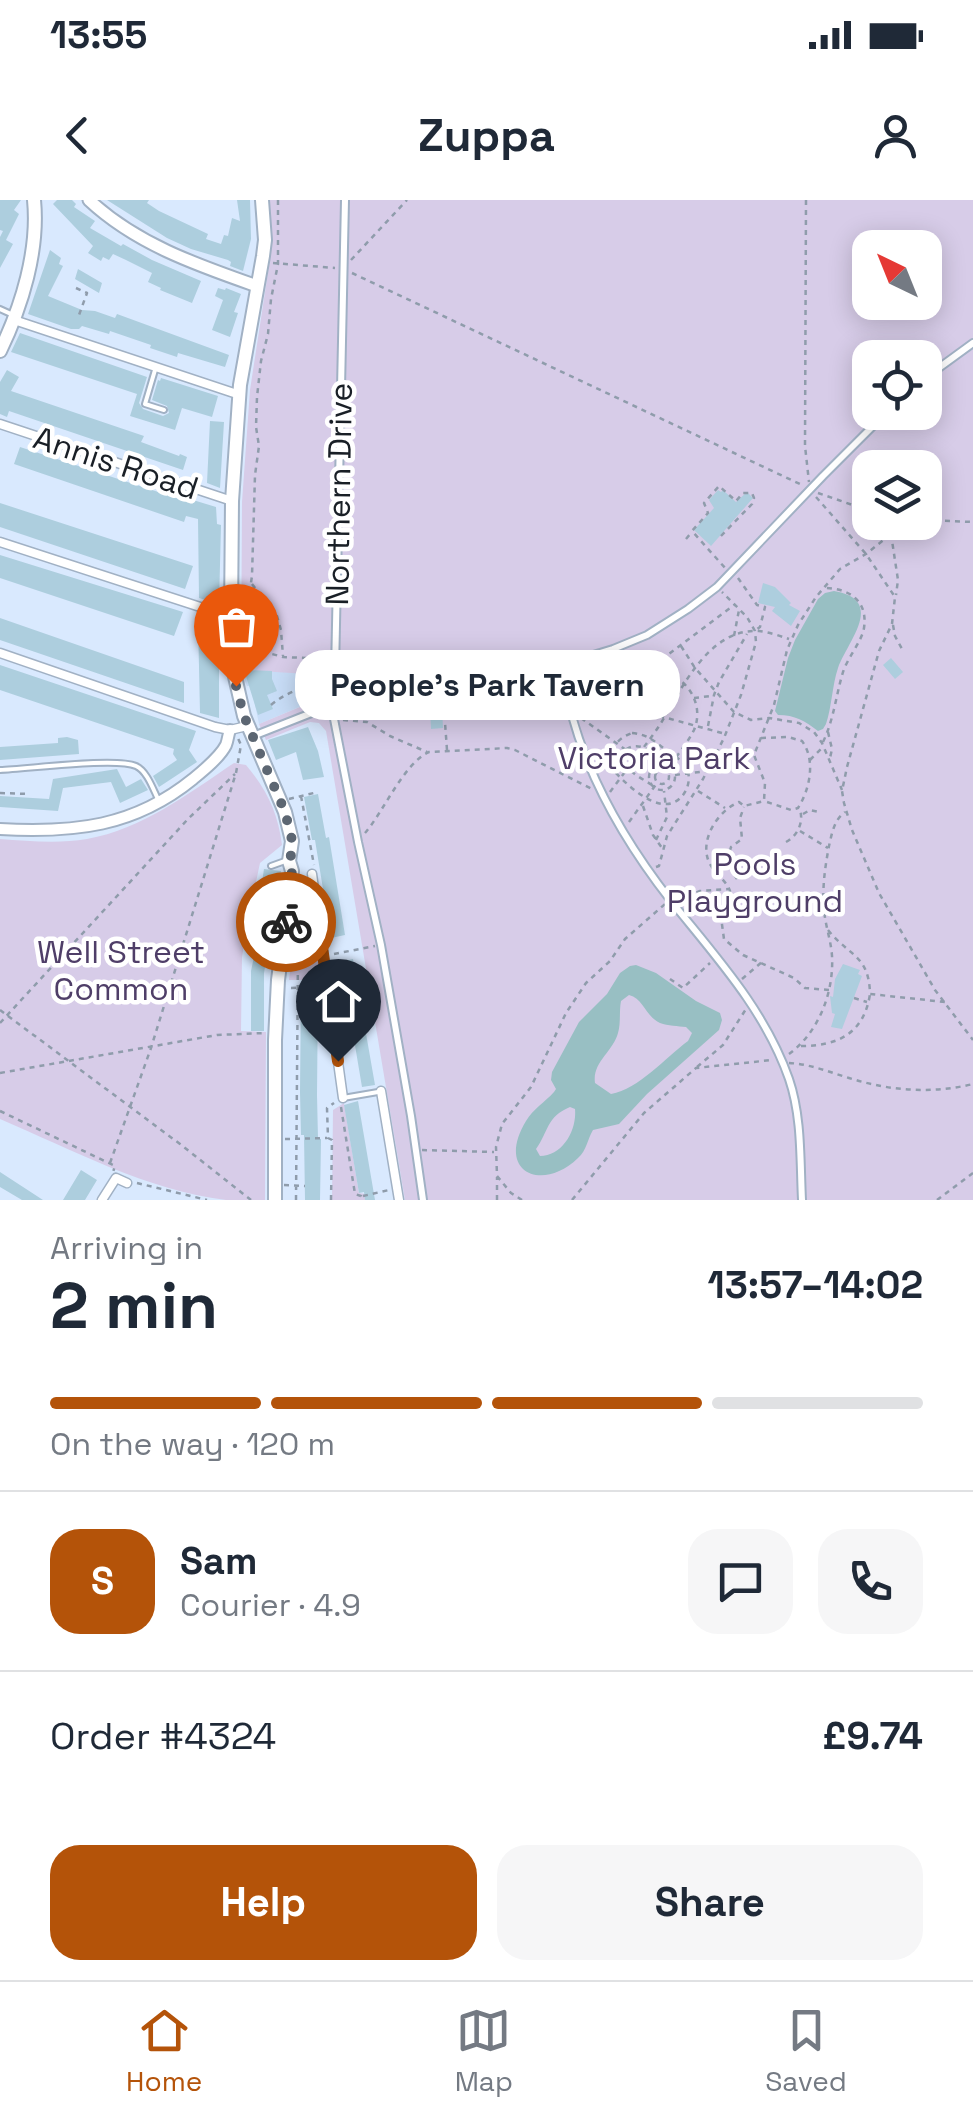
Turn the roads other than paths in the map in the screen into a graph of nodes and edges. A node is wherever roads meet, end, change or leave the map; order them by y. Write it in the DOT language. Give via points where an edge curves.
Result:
graph roads {
  1 [pos="34,200"];
  2 [pos="89,200"];
  3 [pos="262,200"];
  4 [pos="345,200"];
  5 [pos="257,286"];
  6 [pos="0,309"];
  7 [pos="14,318"];
  8 [pos="973,343"];
  9 [pos="0,351"];
  10 [pos="942,366"];
  11 [pos="156,367"];
  12 [pos="240,395"];
  13 [pos="164,410"];
  14 [pos="0,424"];
  15 [pos="870,430"];
  16 [pos="232,501"];
  17 [pos="0,542"];
  18 [pos="236,615"];
  19 [pos="0,653"];
  20 [pos="560,662"];
  21 [pos="336,698"];
  22 [pos="242,736"];
  23 [pos="0,770"];
  24 [pos="160,803"];
  25 [pos="0,829"];
  26 [pos="289,861"];
  27 [pos="270,866"];
  28 [pos="312,874"];
  29 [pos="292,939"];
  30 [pos="322,952"];
  31 [pos="381,1091"];
  32 [pos="343,1098"];
  33 [pos="126,1183"];
  34 [pos="102,1200"];
  35 [pos="275,1200"];
  36 [pos="399,1200"];
  37 [pos="423,1200"];
  38 [pos="802,1200"];
  1 -- 7 [label="main road" via="33,246"];
  2 -- 5 [label="main road" via="144,240"];
  3 -- 5 [label="main road" via="265,240"];
  4 -- 21 [label="street, Northern Drive"];
  5 -- 12 [label="main road"];
  6 -- 7 [label="lane"];
  7 -- 9 [label="main road"];
  7 -- 11 [label="street"];
  8 -- 10 [label="street"];
  11 -- 12 [label="street"];
  11 -- 13 [label="lane" via="145,404"];
  12 -- 16 [label="main road"];
  14 -- 16 [label="street, Annis Road"];
  15 -- 20 [label="street" via="717,587 636,640"];
  16 -- 18 [label="main road"];
  17 -- 18 [label="street"];
  18 -- 22 [label="main road"];
  19 -- 22 [label="street"];
  20 -- 21 [label="street" via="417,678"];
  20 -- 38 [label="street" via="568,709 623,832 750,1001 780,1060 794,1096"];
  21 -- 22 [label="street"];
  21 -- 37 [label="street, Northern Drive" via="334,719 381,945"];
  22 -- 24 [label="street"];
  22 -- 26 [label="main road" via="285,812"];
  23 -- 24 [label="lane" via="136,766"];
  24 -- 25 [label="street" via="95,825"];
  26 -- 27 [label="lane"];
  26 -- 29 [label="main road"];
  28 -- 30 [label="street"];
  29 -- 30 [label="street"];
  29 -- 35 [label="main road" via="278,980 274,1040"];
  30 -- 32 [label="street"];
  31 -- 32 [label="lane"];
  31 -- 36 [label="street"];
  33 -- 34 [label="street" via="116,1178"];
}
